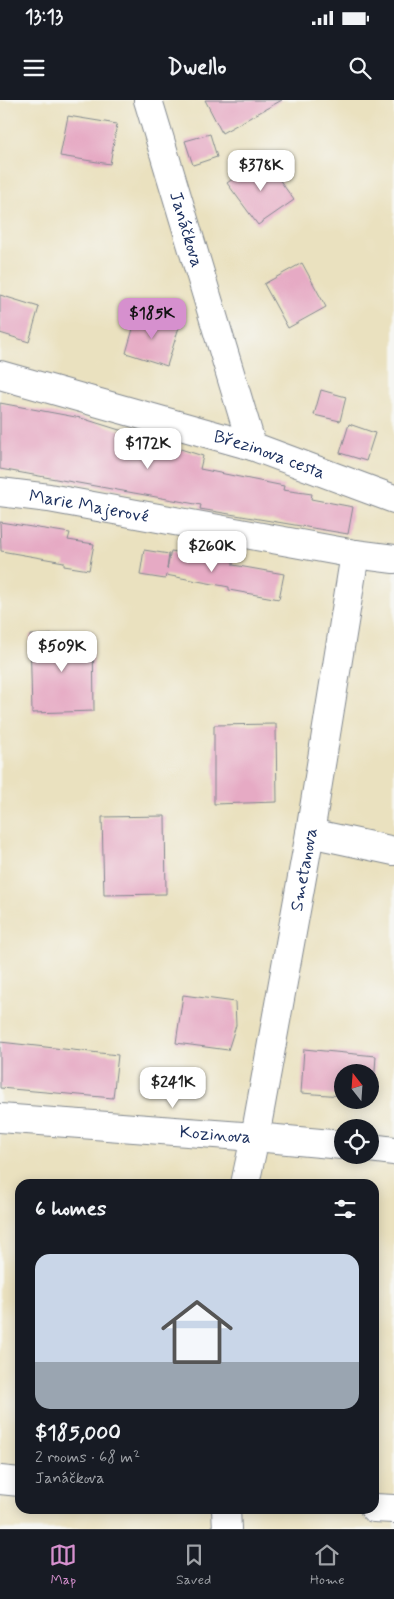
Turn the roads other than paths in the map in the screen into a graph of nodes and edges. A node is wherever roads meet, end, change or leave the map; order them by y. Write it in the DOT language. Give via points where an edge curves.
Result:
graph roads {
  1 [pos="148,100"];
  2 [pos="0,375"];
  3 [pos="252,446"];
  4 [pos="0,492"];
  5 [pos="394,500"];
  6 [pos="355,554"];
  7 [pos="394,559"];
  8 [pos="310,833"];
  9 [pos="394,851"];
  10 [pos="0,1118"];
  11 [pos="255,1137"];
  12 [pos="334,1145"];
  13 [pos="379,1149"];
  14 [pos="394,1151"];
  15 [pos="246,1179"];
  16 [pos="0,1480"];
  17 [pos="15,1482"];
  18 [pos="379,1508"];
  19 [pos="394,1509"];
  20 [pos="226,1514"];
  21 [pos="226,1529"];
  1 -- 3 [label="street, Janáčkova"];
  2 -- 3 [label="street, Březinova cesta"];
  3 -- 5 [label="street, Březinova cesta"];
  4 -- 6 [label="street, Marie Majerové" via="49,498"];
  6 -- 7 [label="street, Marie Majerové"];
  6 -- 8 [label="street, Smetanova"];
  8 -- 9 [label="street"];
  8 -- 11 [label="street, Smetanova"];
  10 -- 11 [label="street, Kozinova"];
  11 -- 12 [label="street, Kozinova"];
  11 -- 15 [label="street, Smetanova"];
  13 -- 14 [label="street"];
  16 -- 17 [label="street"];
  18 -- 19 [label="street"];
  20 -- 21 [label="street"];
}
